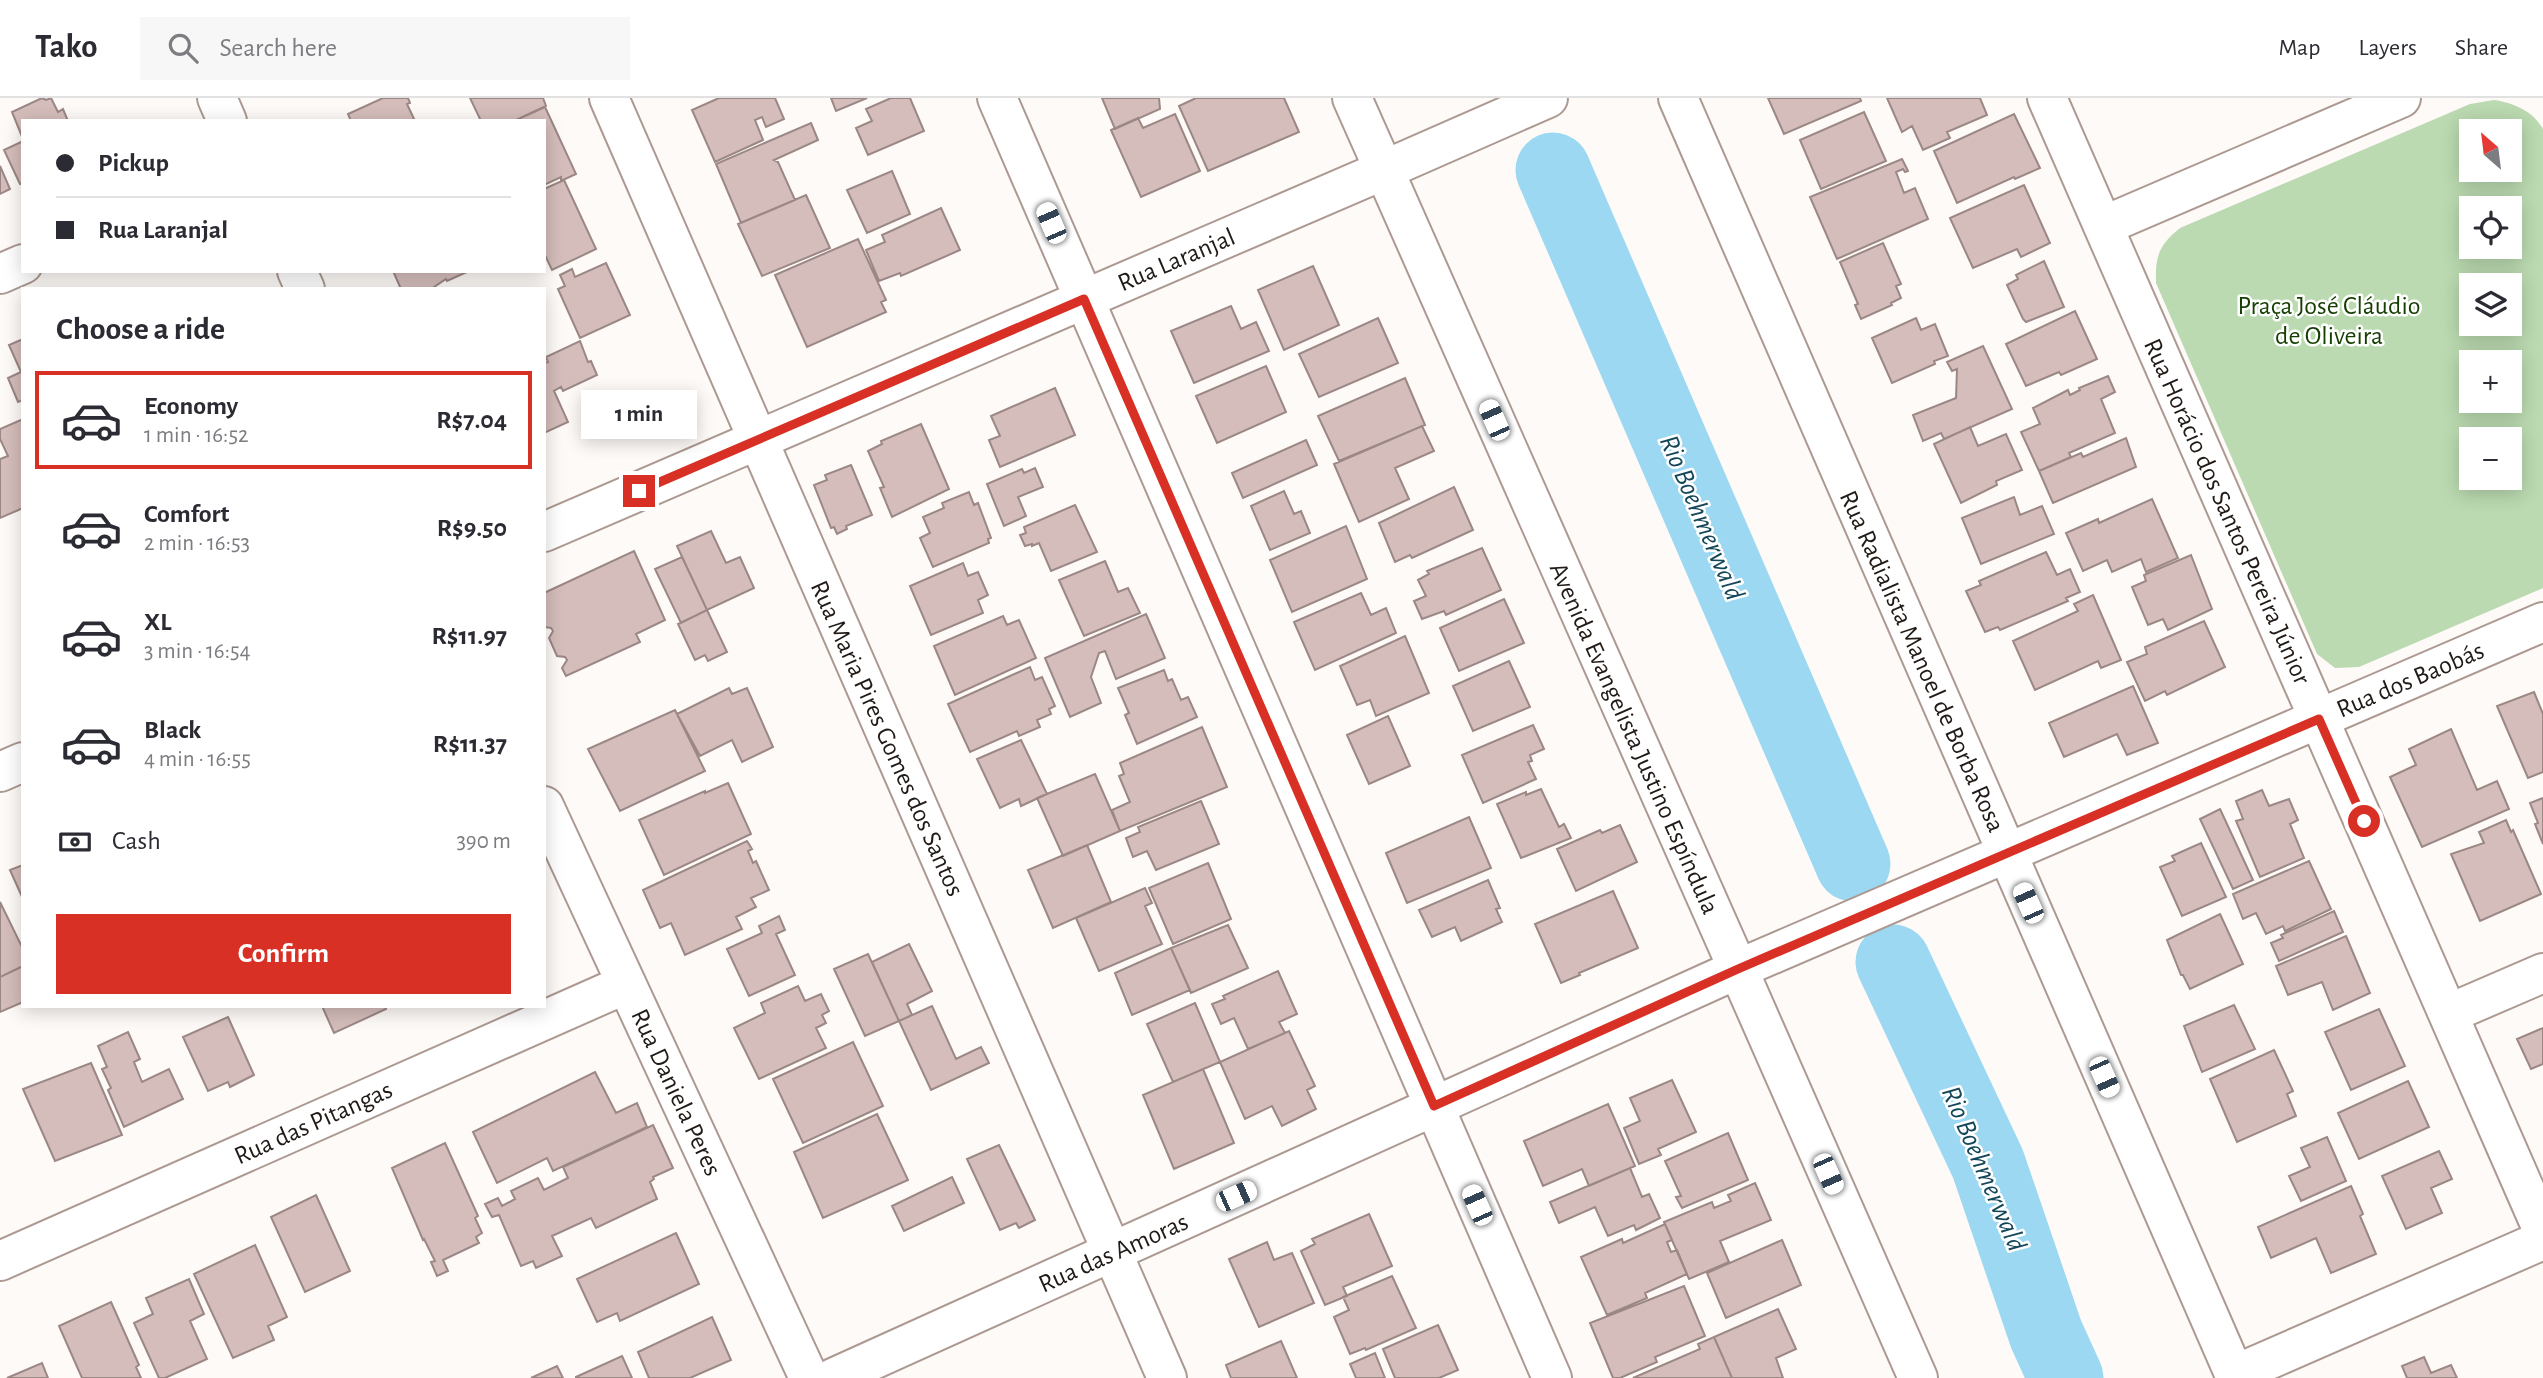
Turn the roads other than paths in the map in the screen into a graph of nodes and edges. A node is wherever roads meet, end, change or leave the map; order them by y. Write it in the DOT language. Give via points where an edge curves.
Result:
graph roads {
  1 [pos="217,98"];
  2 [pos="608,98"];
  3 [pos="997,98"];
  4 [pos="1352,98"];
  5 [pos="1548,98"];
  6 [pos="1678,98"];
  7 [pos="2047,98"];
  8 [pos="2401,98"];
  9 [pos="226,119"];
  10 [pos="1384,170"];
  11 [pos="2103,226"];
  12 [pos="21,265"];
  13 [pos="0,274"];
  14 [pos="1084,299"];
  15 [pos="758,440"];
  16 [pos="546,531"];
  17 [pos="2543,622"];
  18 [pos="2319,719"];
  19 [pos="21,763"];
  20 [pos="0,772"];
  21 [pos="546,810"];
  22 [pos="2007,854"];
  23 [pos="1738,969"];
  24 [pos="2543,974"];
  25 [pos="626,984"];
  26 [pos="2448,1014"];
  27 [pos="1434,1106"];
  28 [pos="2543,1231"];
  29 [pos="2543,1240"];
  30 [pos="1112,1252"];
  31 [pos="0,1261"];
  32 [pos="2235,1376"];
  33 [pos="809,1378"];
  34 [pos="833,1378"];
  35 [pos="1167,1378"];
  36 [pos="1552,1378"];
  37 [pos="1918,1378"];
  1 -- 9 [label="street"];
  2 -- 15 [label="street, Rua Maria Pires Gomes dos Santos"];
  3 -- 14 [label="street"];
  4 -- 10 [label="street, Avenida Evangelista Justino Espíndula"];
  5 -- 10 [label="street, Rua Laranjal"];
  6 -- 22 [label="street, Rua Radialista Manoel de Borba Rosa"];
  7 -- 11 [label="street, Rua Horácio dos Santos Pereira Júnior"];
  8 -- 11 [label="street"];
  10 -- 14 [label="street, Rua Laranjal"];
  10 -- 23 [label="street, Avenida Evangelista Justino Espíndula"];
  11 -- 18 [label="street, Rua Horácio dos Santos Pereira Júnior"];
  12 -- 13 [label="street"];
  14 -- 15 [label="street, Rua Laranjal"];
  14 -- 27 [label="street"];
  15 -- 16 [label="street, Rua Laranjal"];
  15 -- 30 [label="street, Rua Maria Pires Gomes dos Santos"];
  17 -- 18 [label="street, Rua dos Baobás"];
  18 -- 22 [label="street, Rua dos Baobás"];
  18 -- 26 [label="street, Rua Horácio dos Santos Pereira Júnior"];
  19 -- 20 [label="street"];
  21 -- 25 [label="street, Rua Daniela Peres"];
  22 -- 23 [label="street, Rua dos Baobás"];
  22 -- 32 [label="street, Rua Radialista Manoel de Borba Rosa"];
  23 -- 27 [label="street, Rua das Amoras"];
  23 -- 37 [label="street, Avenida Evangelista Justino Espíndula"];
  24 -- 26 [label="street"];
  25 -- 31 [label="street, Rua das Pitangas"];
  25 -- 33 [label="street, Rua Daniela Peres"];
  26 -- 28 [label="street, Rua Horácio dos Santos Pereira Júnior"];
  27 -- 30 [label="street, Rua das Amoras"];
  27 -- 36 [label="street"];
  29 -- 32 [label="street"];
  30 -- 34 [label="street, Rua das Amoras"];
  30 -- 35 [label="street, Rua Maria Pires Gomes dos Santos"];
}
